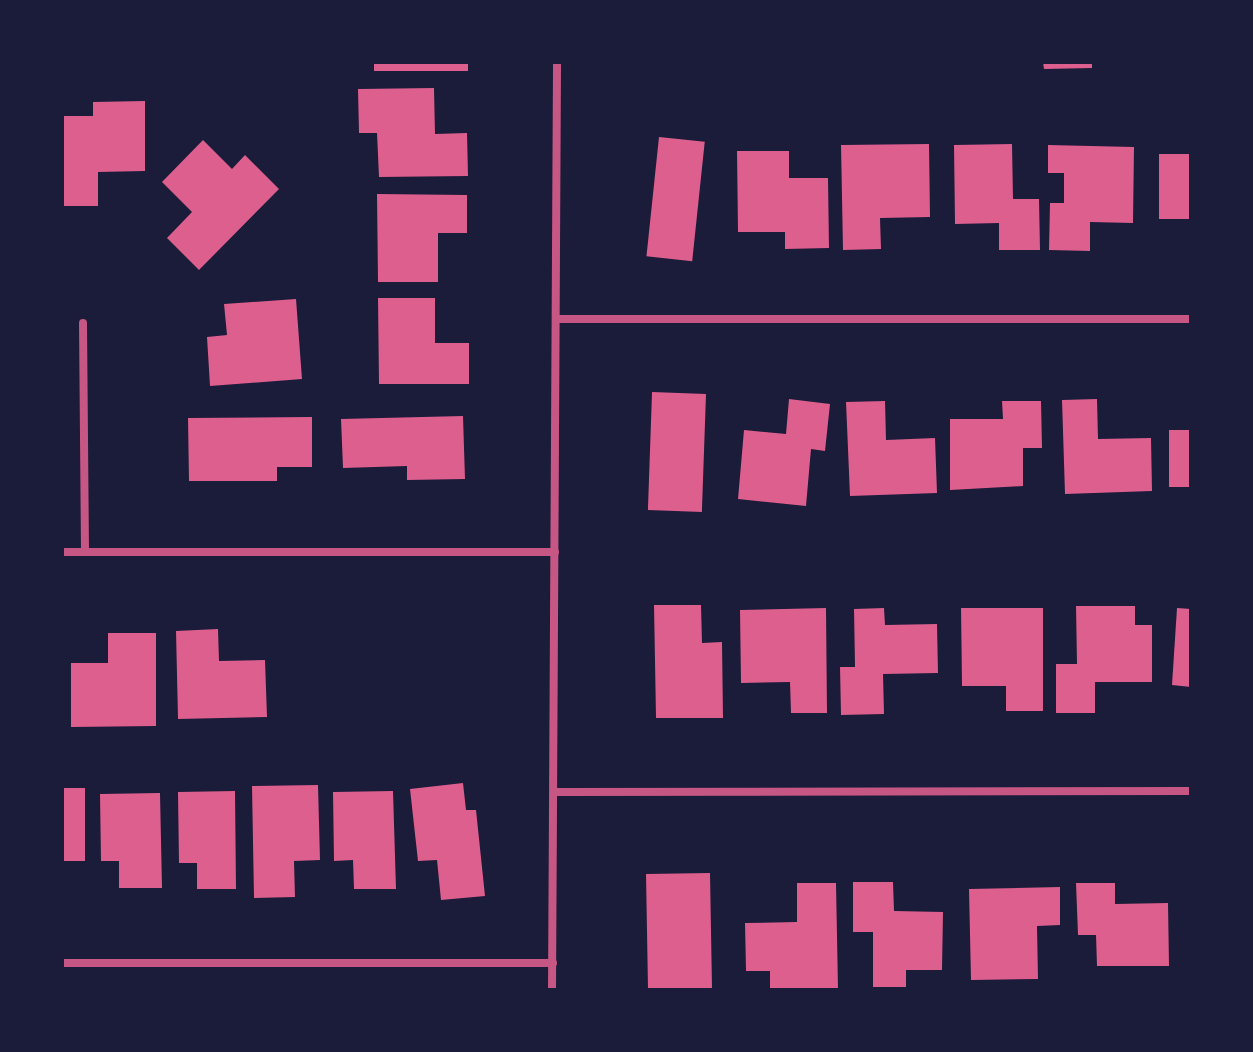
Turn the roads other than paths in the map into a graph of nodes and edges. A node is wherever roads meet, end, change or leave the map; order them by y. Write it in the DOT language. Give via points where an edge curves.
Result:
graph roads {
  1 [pos="557,62"];
  2 [pos="556,319"];
  3 [pos="1191,319"];
  4 [pos="83,323"];
  5 [pos="62,552"];
  6 [pos="85,552"];
  7 [pos="555,552"];
  8 [pos="1191,791"];
  9 [pos="556,792"];
  10 [pos="62,963"];
  11 [pos="553,963"];
  12 [pos="552,990"];
  1 -- 2 [label="street"];
  2 -- 3 [label="street"];
  2 -- 7 [label="street"];
  4 -- 6 [label="street"];
  5 -- 6 [label="street"];
  6 -- 7 [label="street"];
  7 -- 9 [label="street"];
  8 -- 9 [label="street"];
  9 -- 11 [label="street"];
  10 -- 11 [label="street"];
  11 -- 12 [label="street"];
}
